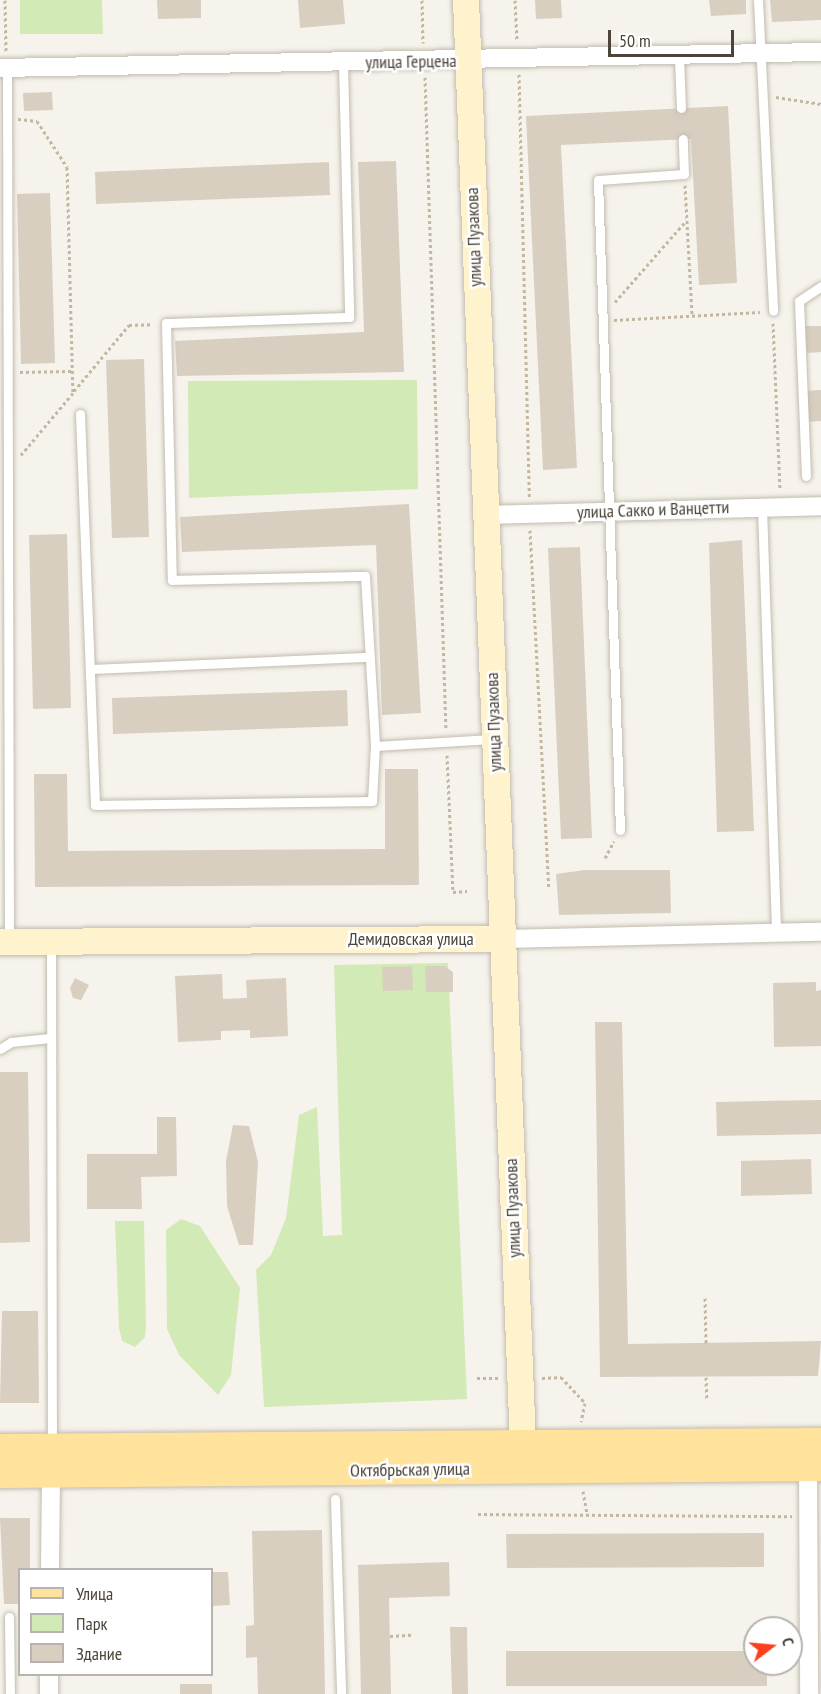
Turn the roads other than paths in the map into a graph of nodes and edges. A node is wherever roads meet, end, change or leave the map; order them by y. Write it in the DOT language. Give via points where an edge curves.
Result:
graph roads {
  1 [pos="466,0"];
  2 [pos="758,0"];
  3 [pos="821,52"];
  4 [pos="760,55"];
  5 [pos="679,57"];
  6 [pos="468,61"];
  7 [pos="343,63"];
  8 [pos="3,68"];
  9 [pos="681,108"];
  10 [pos="683,140"];
  11 [pos="821,286"];
  12 [pos="773,311"];
  13 [pos="80,414"];
  14 [pos="806,476"];
  15 [pos="821,506"];
  16 [pos="762,507"];
  17 [pos="610,512"];
  18 [pos="484,515"];
  19 [pos="370,657"];
  20 [pos="90,669"];
  21 [pos="494,739"];
  22 [pos="375,746"];
  23 [pos="620,830"];
  24 [pos="821,932"];
  25 [pos="776,934"];
  26 [pos="502,939"];
  27 [pos="5,942"];
  28 [pos="51,942"];
  29 [pos="50,1038"];
  30 [pos="0,1049"];
  31 [pos="821,1442"];
  32 [pos="0,1448"];
  33 [pos="523,1457"];
  34 [pos="51,1461"];
  35 [pos="815,1467"];
  36 [pos="0,1474"];
  37 [pos="335,1499"];
  38 [pos="50,1568"];
  39 [pos="9,1617"];
  40 [pos="49,1676"];
  41 [pos="10,1694"];
  42 [pos="49,1694"];
  43 [pos="340,1694"];
  44 [pos="809,1694"];
  1 -- 6 [label="street, улица Пузакова"];
  2 -- 4 [label="lane"];
  3 -- 4 [label="street, улица Герцена"];
  4 -- 5 [label="street, улица Герцена"];
  4 -- 12 [label="lane"];
  5 -- 6 [label="street, улица Герцена"];
  5 -- 9 [label="lane"];
  6 -- 7 [label="street, улица Герцена"];
  6 -- 18 [label="street, улица Пузакова"];
  7 -- 8 [label="street, улица Герцена"];
  7 -- 19 [label="lane" via="349,317 166,323 171,580 365,576"];
  8 -- 27 [label="lane" via="10,372"];
  10 -- 17 [label="lane" via="684,174 598,180"];
  11 -- 14 [label="lane" via="799,301"];
  13 -- 20 [label="lane"];
  15 -- 16 [label="street, улица Сакко и Ванцетти"];
  16 -- 17 [label="street, улица Сакко и Ванцетти"];
  16 -- 25 [label="lane"];
  17 -- 18 [label="street, улица Сакко и Ванцетти"];
  17 -- 23 [label="lane"];
  18 -- 21 [label="street, улица Пузакова"];
  19 -- 20 [label="lane"];
  19 -- 22 [label="lane"];
  20 -- 22 [label="lane" via="95,805 372,801"];
  21 -- 22 [label="lane"];
  21 -- 26 [label="street, улица Пузакова"];
  24 -- 25 [label="street, Демидовская улица"];
  25 -- 26 [label="street, Демидовская улица"];
  26 -- 28 [label="street, Демидовская улица"];
  26 -- 33 [label="street, улица Пузакова"];
  27 -- 28 [label="street, Демидовская улица"];
  28 -- 29 [label="lane"];
  29 -- 30 [label="lane" via="11,1042"];
  29 -- 34 [label="lane"];
  31 -- 33 [label="main road, Октябрьская улица"];
  32 -- 34 [label="main road, Октябрьская улица"];
  33 -- 34 [label="main road, Октябрьская улица"];
  33 -- 35 [label="main road, Октябрьская улица"];
  34 -- 36 [label="main road, Октябрьская улица"];
  34 -- 38 [label="street"];
  35 -- 44 [label="street" via="809,1516"];
  37 -- 43 [label="lane"];
  39 -- 41 [label="lane"];
  40 -- 42 [label="street"];
}
